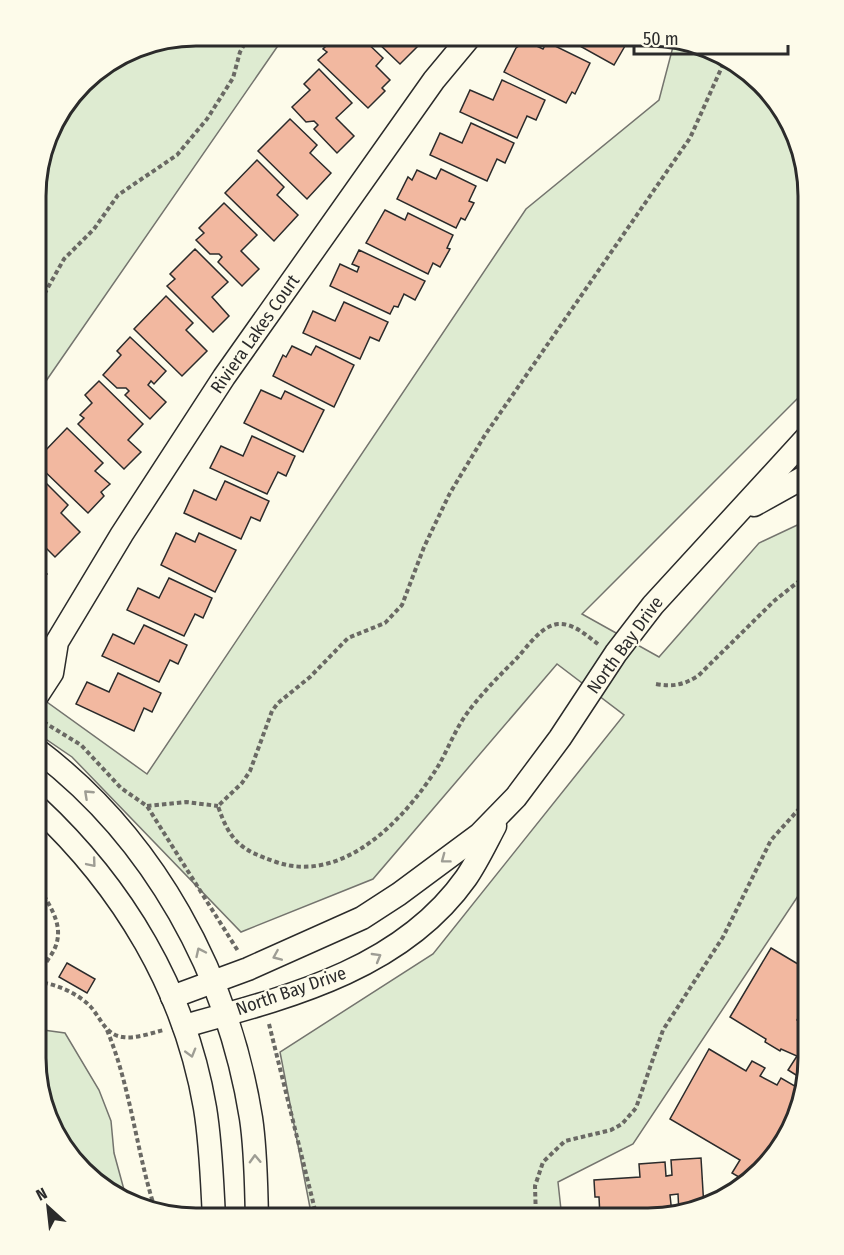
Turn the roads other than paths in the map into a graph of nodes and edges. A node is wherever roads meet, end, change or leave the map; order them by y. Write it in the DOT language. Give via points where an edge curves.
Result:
graph roads {
  1 [pos="462,46"];
  2 [pos="798,447"];
  3 [pos="798,480"];
  4 [pos="733,519"];
  5 [pos="57,642"];
  6 [pos="46,648"];
  7 [pos="46,682"];
  8 [pos="46,758"];
  9 [pos="505,807"];
  10 [pos="46,816"];
  11 [pos="213,981"];
  12 [pos="172,997"];
  13 [pos="227,1014"];
  14 [pos="184,1026"];
  15 [pos="214,1208"];
  16 [pos="256,1208"];
  1 -- 5 [label="street, Riviera Lakes Court" via="434,80 224,377"];
  2 -- 4 [label="street, North Bay Drive"];
  3 -- 4 [label="street, North Bay Drive"];
  4 -- 9 [label="street, North Bay Drive" via="653,605 560,738"];
  5 -- 6 [label="street"];
  5 -- 7 [label="street, Riviera Lakes Court" via="52,673"];
  11 -- 8 [label="street, one-way" via="195,941 141,854 100,805"];
  9 -- 11 [label="street, North Bay Drive, one-way" via="480,834 362,918"];
  13 -- 9 [label="street, North Bay Drive, one-way" via="332,981 415,932 467,877"];
  10 -- 12 [label="street, one-way" via="92,863 122,901"];
  11 -- 12 [label="street, North Bay Drive"];
  11 -- 13 [label="street"];
  12 -- 14 [label="street"];
  13 -- 14 [label="street, North Bay Drive"];
  16 -- 13 [label="street, one-way" via="251,1119"];
  14 -- 15 [label="street, one-way" via="205,1110"];
}
